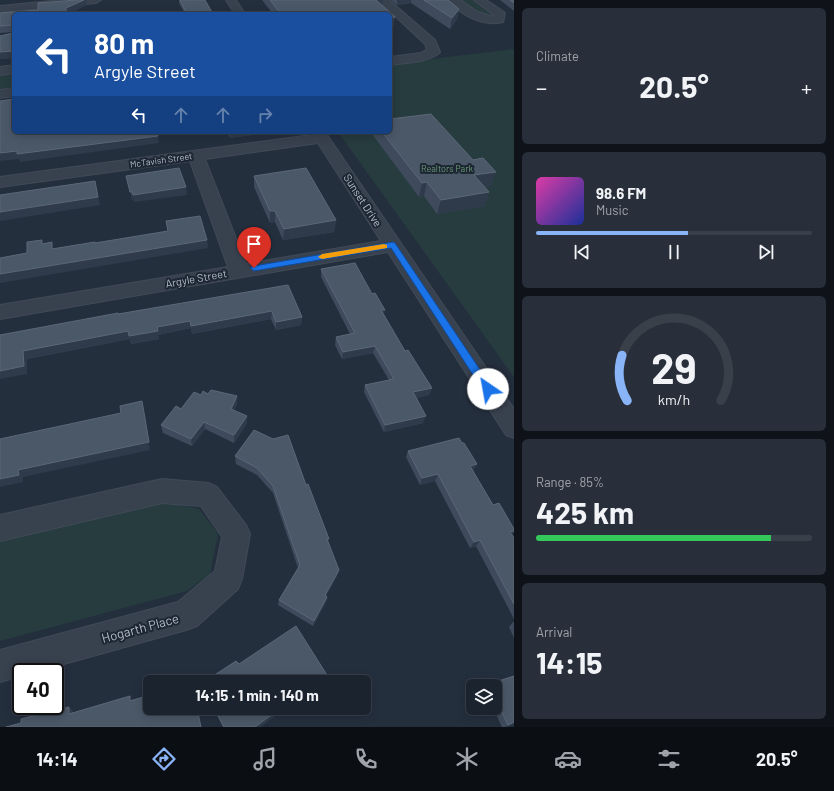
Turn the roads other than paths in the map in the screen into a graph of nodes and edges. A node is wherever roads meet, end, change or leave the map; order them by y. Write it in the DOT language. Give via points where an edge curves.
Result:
graph roads {
  1 [pos="96,0"];
  2 [pos="231,0"];
  3 [pos="383,0"];
  4 [pos="453,0"];
  5 [pos="479,0"];
  6 [pos="18,4"];
  7 [pos="0,9"];
  8 [pos="236,12"];
  9 [pos="392,61"];
  10 [pos="12,69"];
  11 [pos="0,71"];
  12 [pos="12,92"];
  13 [pos="0,94"];
  14 [pos="320,135"];
  15 [pos="196,155"];
  16 [pos="0,182"];
  17 [pos="393,245"];
  18 [pos="238,271"];
  19 [pos="0,312"];
  20 [pos="514,428"];
  21 [pos="0,528"];
  22 [pos="0,666"];
  1 -- 6 [label="street"];
  2 -- 8 [label="street"];
  3 -- 9 [label="street" via="431,43 434,52"];
  4 -- 5 [label="street" via="474,16 488,21 499,20 500,14"];
  6 -- 7 [label="street"];
  10 -- 11 [label="street"];
  12 -- 13 [label="street"];
  14 -- 15 [label="street, McTavish Street"];
  14 -- 17 [label="street, Sunset Drive"];
  15 -- 16 [label="street, McTavish Street"];
  15 -- 18 [label="street"];
  17 -- 18 [label="street, Argyle Street"];
  17 -- 20 [label="street, Sunset Drive"];
  18 -- 19 [label="street, Argyle Street"];
  21 -- 22 [label="street, Hogarth Place" via="162,492 208,495 236,534 228,579 186,615"];
}
